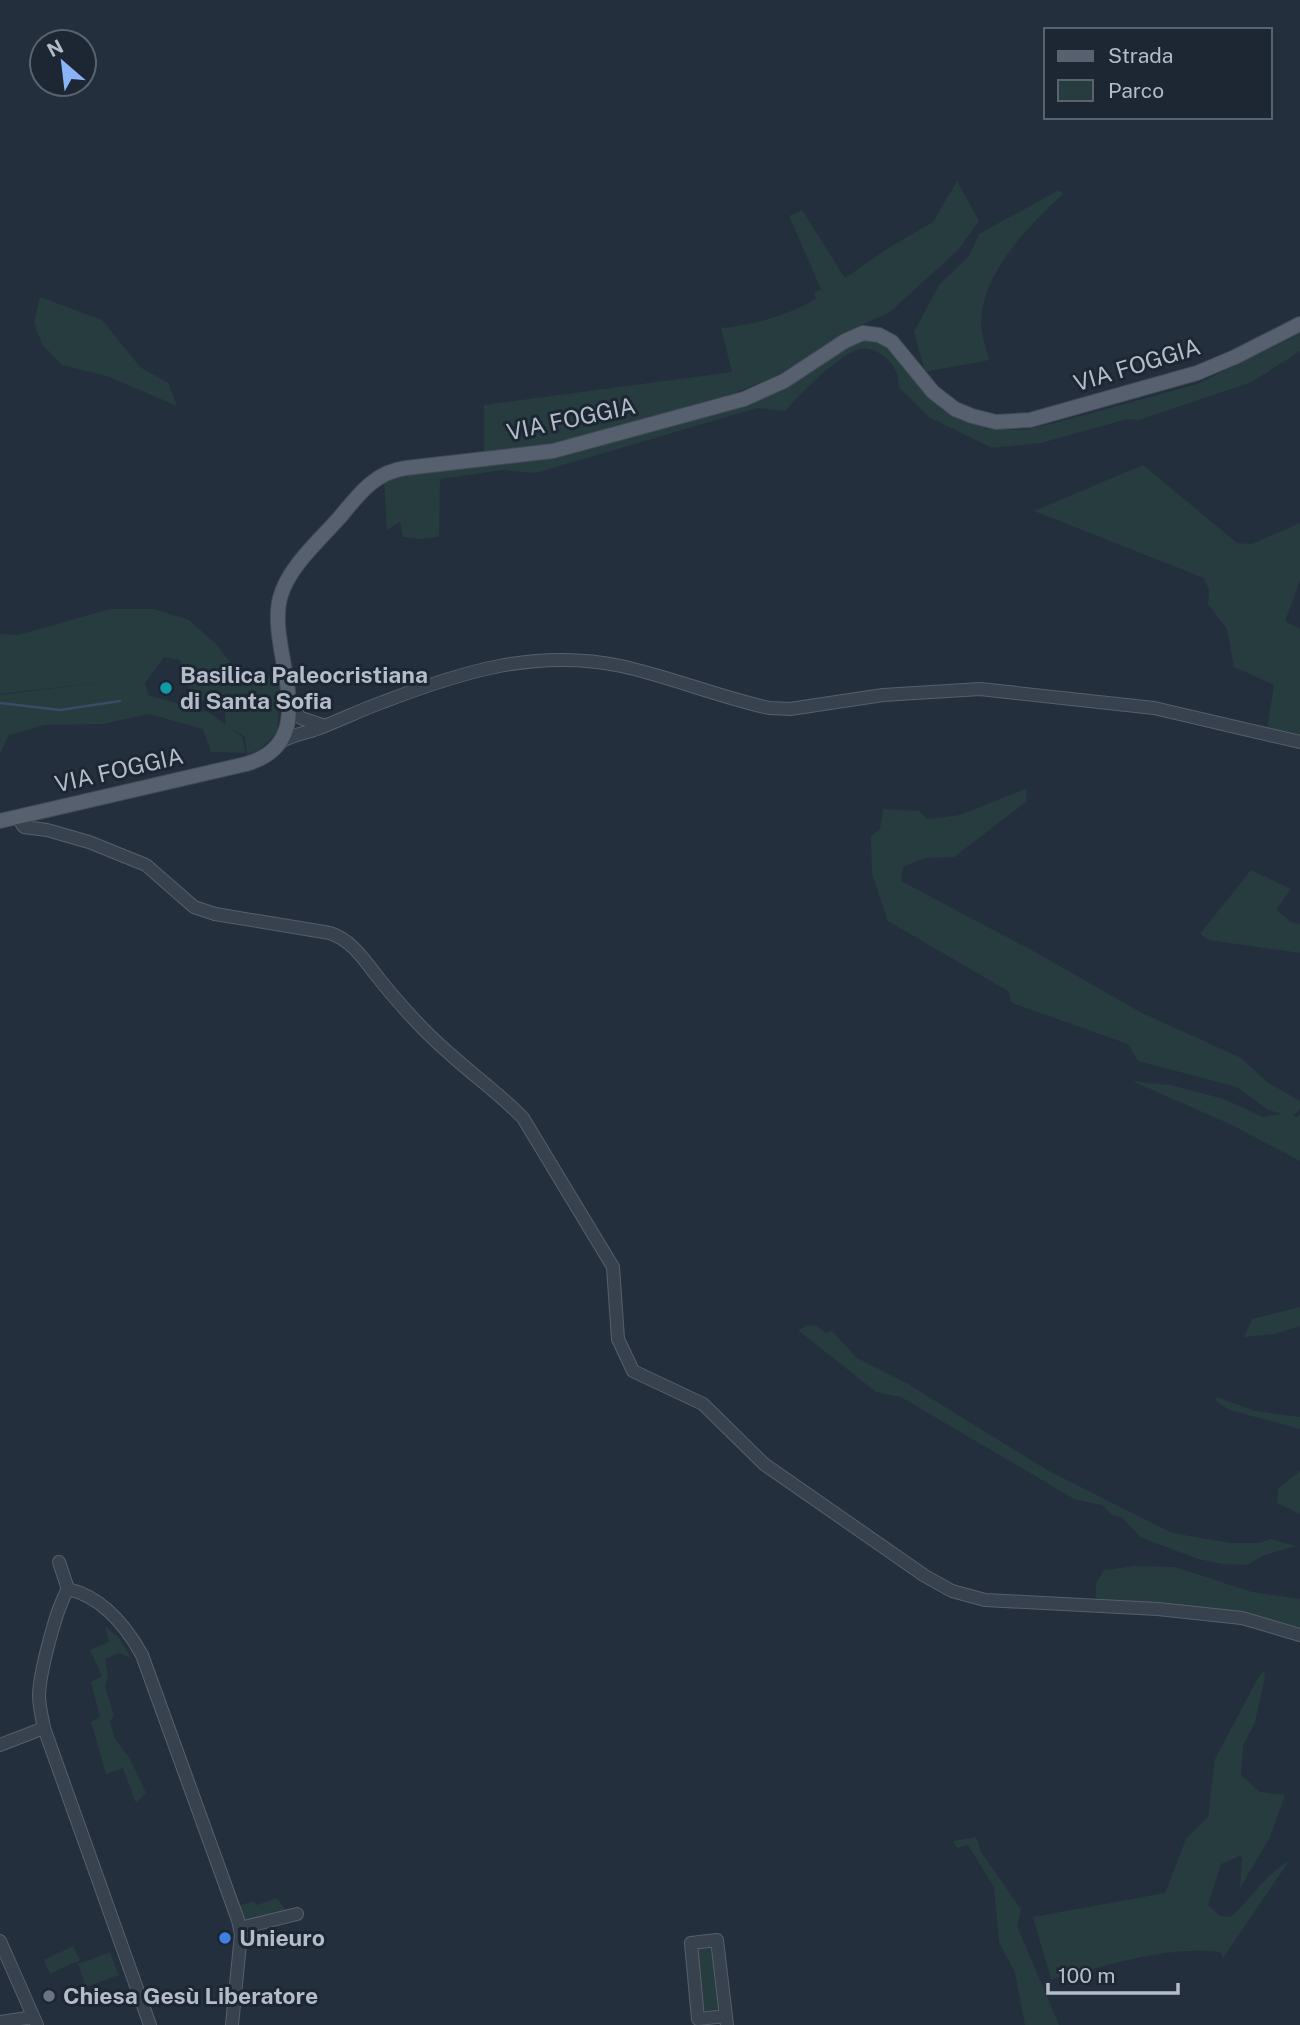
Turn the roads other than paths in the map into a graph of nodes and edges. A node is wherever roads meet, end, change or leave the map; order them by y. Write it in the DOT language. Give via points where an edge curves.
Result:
graph roads {
  1 [pos="1300,324"];
  2 [pos="289,705"];
  3 [pos="288,722"];
  4 [pos="302,726"];
  5 [pos="1300,742"];
  6 [pos="279,743"];
  7 [pos="17,817"];
  8 [pos="0,821"];
  9 [pos="59,1562"];
  10 [pos="68,1589"];
  11 [pos="1300,1636"];
  12 [pos="44,1728"];
  13 [pos="0,1745"];
  14 [pos="298,1914"];
  15 [pos="240,1927"];
  16 [pos="0,1941"];
  17 [pos="727,2020"];
  18 [pos="35,2021"];
  19 [pos="0,2022"];
  20 [pos="150,2025"];
  21 [pos="232,2025"];
  1 -- 2 [label="main road, VIA FOGGIA" via="1196,373 1009,423 979,418 949,405 892,342 863,333 784,381 732,402 553,451 390,471 374,479 357,497 303,559 281,593 277,622"];
  2 -- 3 [label="main road, VIA FOGGIA"];
  2 -- 4 [label="street"];
  3 -- 4 [label="street"];
  3 -- 6 [label="main road, VIA FOGGIA"];
  4 -- 5 [label="street" via="322,725 481,668 582,660 621,666 769,708 979,689 1154,708"];
  4 -- 6 [label="street"];
  6 -- 7 [label="main road, VIA FOGGIA" via="246,764"];
  7 -- 8 [label="main road, VIA FOGGIA"];
  7 -- 11 [label="street" via="24,827 89,842 146,865 194,907 344,938 404,1010 523,1118 613,1267 618,1339 633,1371 703,1404 764,1464 925,1576 952,1591 985,1600 1242,1618"];
  9 -- 10 [label="street"];
  10 -- 12 [label="street" via="41,1681"];
  10 -- 15 [label="street" via="116,1618 132,1636"];
  12 -- 13 [label="street"];
  12 -- 20 [label="street"];
  14 -- 15 [label="street"];
  15 -- 21 [label="street"];
  16 -- 18 [label="street"];
  17 -- 17 [label="street" via="717,1940 691,1943 698,2019"];
  18 -- 19 [label="street"];
}
